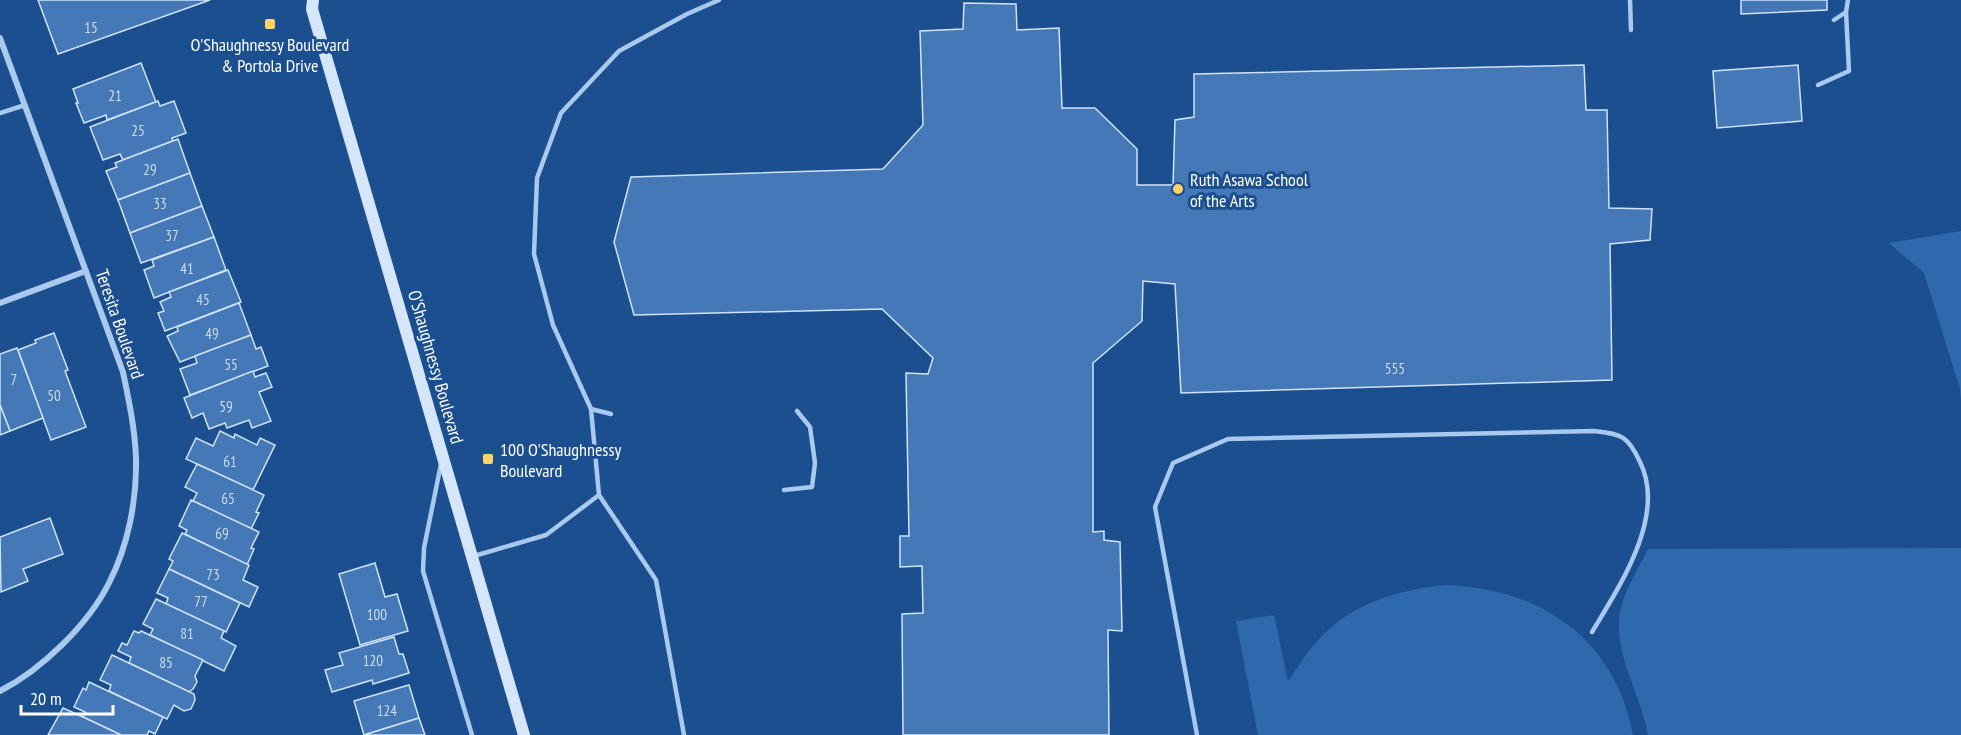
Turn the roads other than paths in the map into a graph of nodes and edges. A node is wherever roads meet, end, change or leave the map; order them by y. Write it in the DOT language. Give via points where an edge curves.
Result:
graph roads {
  1 [pos="719,0"];
  2 [pos="1630,0"];
  3 [pos="1848,0"];
  4 [pos="310,3"];
  5 [pos="1846,12"];
  6 [pos="1834,20"];
  7 [pos="1632,30"];
  8 [pos="0,38"];
  9 [pos="1818,85"];
  10 [pos="25,105"];
  11 [pos="0,113"];
  12 [pos="86,271"];
  13 [pos="0,303"];
  14 [pos="591,409"];
  15 [pos="797,411"];
  16 [pos="611,414"];
  17 [pos="443,455"];
  18 [pos="784,490"];
  19 [pos="599,495"];
  20 [pos="472,556"];
  21 [pos="1592,633"];
  22 [pos="0,691"];
  23 [pos="472,735"];
  24 [pos="524,735"];
  25 [pos="684,735"];
  26 [pos="1197,735"];
  1 -- 14 [label="lane" via="618,51 561,113 537,178 534,254 553,325"];
  2 -- 7 [label="lane"];
  3 -- 5 [label="lane"];
  4 -- 17 [label="main road, O'Shaughnessy Boulevard"];
  5 -- 6 [label="lane"];
  5 -- 9 [label="lane" via="1849,71"];
  8 -- 10 [label="street, Teresita Boulevard"];
  10 -- 11 [label="lane"];
  10 -- 12 [label="street, Teresita Boulevard"];
  12 -- 13 [label="street"];
  12 -- 22 [label="street, Teresita Boulevard" via="123,372 133,417 136,459 125,542 109,584 80,626 47,660"];
  14 -- 16 [label="lane"];
  14 -- 19 [label="lane"];
  15 -- 18 [label="lane" via="810,427 816,463 812,487"];
  17 -- 20 [label="main road, O'Shaughnessy Boulevard"];
  17 -- 23 [label="lane" via="423,571"];
  19 -- 20 [label="lane" via="546,535"];
  19 -- 25 [label="lane" via="657,580"];
  20 -- 24 [label="main road, O'Shaughnessy Boulevard"];
  21 -- 26 [label="lane" via="1628,570 1645,522 1648,492 1642,466 1632,444 1616,434 1582,431 1228,439 1173,463 1155,507"];
}
